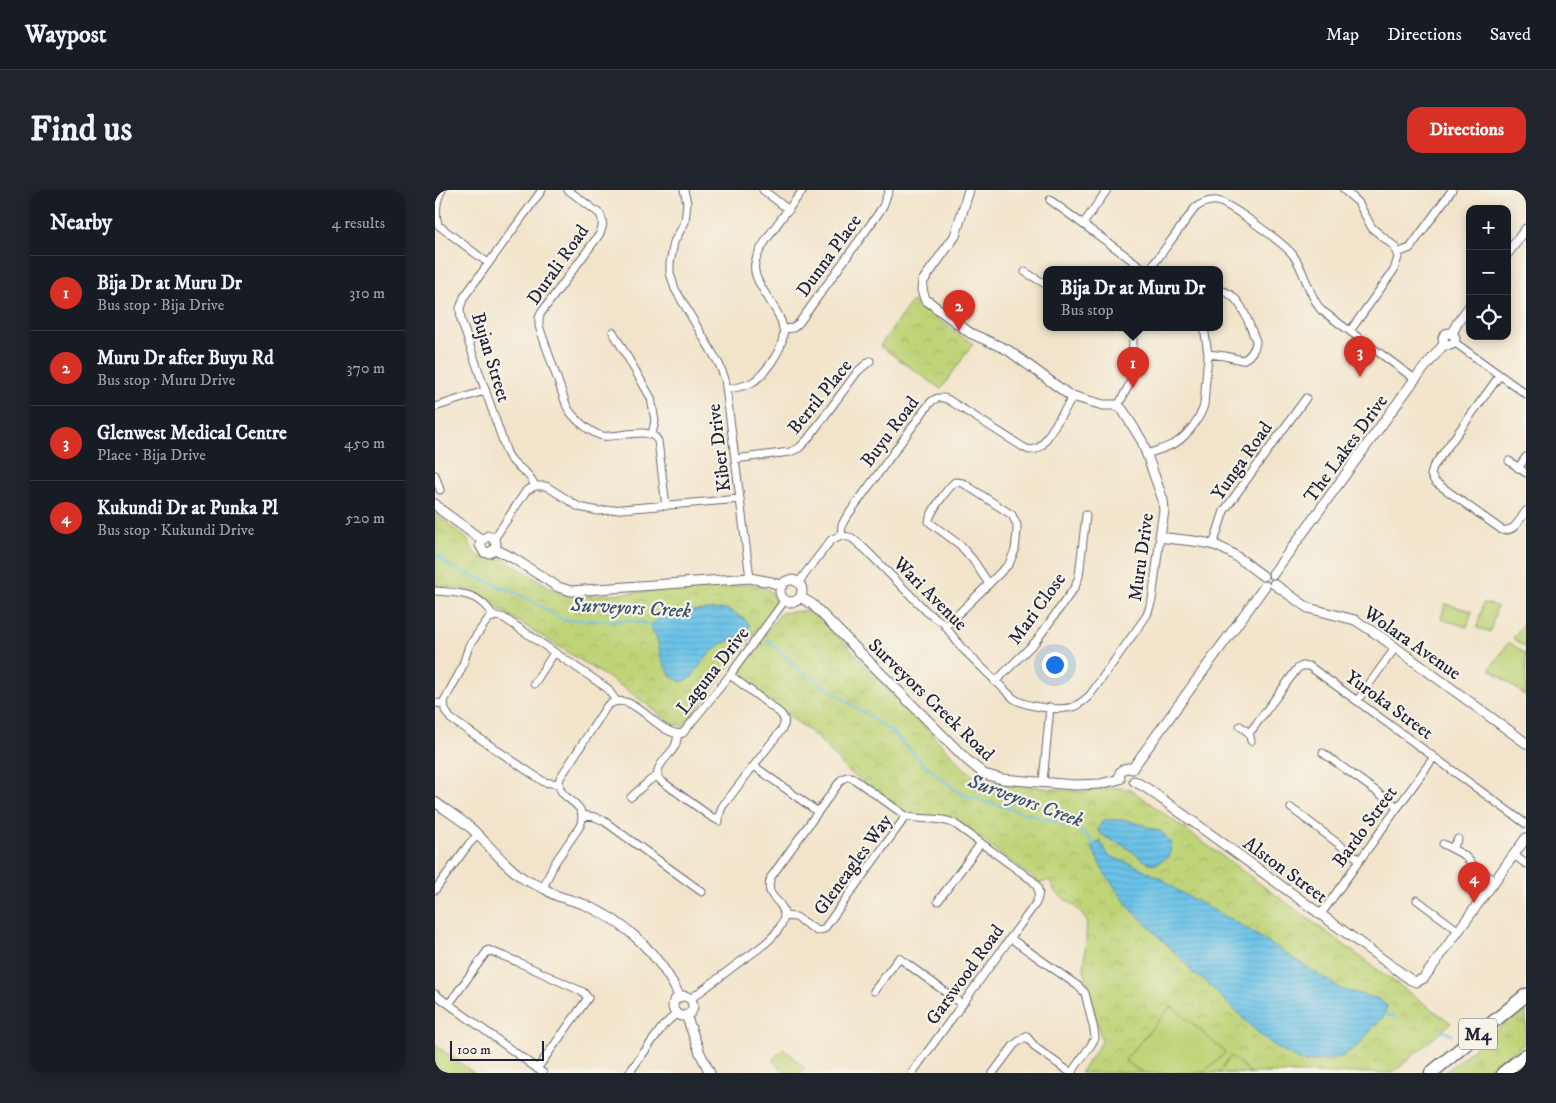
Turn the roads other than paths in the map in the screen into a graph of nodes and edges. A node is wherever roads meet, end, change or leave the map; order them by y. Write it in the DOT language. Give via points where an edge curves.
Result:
graph roads {
  1 [pos="442,190"];
  2 [pos="542,190"];
  3 [pos="569,190"];
  4 [pos="683,190"];
  5 [pos="763,190"];
  6 [pos="803,190"];
  7 [pos="889,190"];
  8 [pos="969,190"];
  9 [pos="1107,190"];
  10 [pos="1344,190"];
  11 [pos="1452,190"];
  12 [pos="1353,193"];
  13 [pos="1050,200"];
  14 [pos="789,210"];
  15 [pos="436,222"];
  16 [pos="1083,224"];
  17 [pos="1526,229"];
  18 [pos="1510,250"];
  19 [pos="1398,253"];
  20 [pos="488,263"];
  21 [pos="1140,266"];
  22 [pos="1152,266"];
  23 [pos="1025,272"];
  24 [pos="1043,283"];
  25 [pos="1223,291"];
  26 [pos="1466,311"];
  27 [pos="784,329"];
  28 [pos="1134,331"];
  29 [pos="1205,331"];
  30 [pos="613,332"];
  31 [pos="1350,332"];
  32 [pos="1450,339"];
  33 [pos="1208,354"];
  34 [pos="870,361"];
  35 [pos="1500,376"];
  36 [pos="1415,379"];
  37 [pos="727,389"];
  38 [pos="484,391"];
  39 [pos="1526,394"];
  40 [pos="1073,397"];
  41 [pos="1306,398"];
  42 [pos="1118,406"];
  43 [pos="435,408"];
  44 [pos="652,434"];
  45 [pos="1147,454"];
  46 [pos="1526,458"];
  47 [pos="735,459"];
  48 [pos="1509,460"];
  49 [pos="1519,468"];
  50 [pos="1526,473"];
  51 [pos="435,475"];
  52 [pos="535,486"];
  53 [pos="440,490"];
  54 [pos="740,499"];
  55 [pos="435,504"];
  56 [pos="666,506"];
  57 [pos="1526,511"];
  58 [pos="1086,515"];
  59 [pos="841,535"];
  60 [pos="1160,538"];
  61 [pos="482,540"];
  62 [pos="495,544"];
  63 [pos="1213,545"];
  64 [pos="1273,574"];
  65 [pos="1263,576"];
  66 [pos="750,578"];
  67 [pos="798,583"];
  68 [pos="989,584"];
  69 [pos="1270,585"];
  70 [pos="781,586"];
  71 [pos="435,590"];
  72 [pos="800,597"];
  73 [pos="785,600"];
  74 [pos="493,616"];
  75 [pos="946,626"];
  76 [pos="1395,648"];
  77 [pos="554,653"];
  78 [pos="730,674"];
  79 [pos="995,682"];
  80 [pos="534,684"];
  81 [pos="1357,700"];
  82 [pos="616,701"];
  83 [pos="435,703"];
  84 [pos="444,704"];
  85 [pos="1050,707"];
  86 [pos="1240,726"];
  87 [pos="1249,732"];
  88 [pos="678,734"];
  89 [pos="1251,741"];
  90 [pos="1526,743"];
  91 [pos="1323,753"];
  92 [pos="1434,757"];
  93 [pos="754,766"];
  94 [pos="1132,769"];
  95 [pos="657,776"];
  96 [pos="1120,779"];
  97 [pos="1134,780"];
  98 [pos="1043,782"];
  99 [pos="558,784"];
  100 [pos="631,797"];
  101 [pos="435,802"];
  102 [pos="1398,807"];
  103 [pos="1291,808"];
  104 [pos="818,812"];
  105 [pos="582,815"];
  106 [pos="906,816"];
  107 [pos="1526,824"];
  108 [pos="478,835"];
  109 [pos="1457,838"];
  110 [pos="1526,838"];
  111 [pos="981,843"];
  112 [pos="1443,844"];
  113 [pos="1452,848"];
  114 [pos="1513,855"];
  115 [pos="1360,860"];
  116 [pos="1526,864"];
  117 [pos="1495,881"];
  118 [pos="543,888"];
  119 [pos="435,890"];
  120 [pos="702,892"];
  121 [pos="1417,900"];
  122 [pos="938,901"];
  123 [pos="1321,914"];
  124 [pos="784,916"];
  125 [pos="1459,931"];
  126 [pos="1011,938"];
  127 [pos="875,991"];
  128 [pos="435,994"];
  129 [pos="1526,995"];
  130 [pos="680,997"];
  131 [pos="689,999"];
  132 [pos="449,1004"];
  133 [pos="962,1004"];
  134 [pos="681,1014"];
  135 [pos="1526,1055"];
  136 [pos="540,1071"];
  137 [pos="629,1073"];
  138 [pos="710,1073"];
  139 [pos="912,1073"];
  140 [pos="993,1073"];
  141 [pos="1071,1073"];
  142 [pos="1431,1073"];
  143 [pos="1503,1073"];
  1 -- 15 [label="street" via="437,200"];
  2 -- 20 [label="street, Bujan Street"];
  3 -- 44 [label="street, Durali Road" via="598,212 603,226 541,313 539,326 565,401 575,418 600,435"];
  4 -- 37 [label="street, Kiber Drive" via="687,203 685,219 673,245 670,274 675,289 719,364"];
  5 -- 14 [label="street"];
  6 -- 14 [label="street"];
  7 -- 27 [label="street, Dunna Place" via="878,214 799,323"];
  8 -- 40 [label="street" via="955,236 923,281 923,296 967,331 1005,348"];
  9 -- 16 [label="street"];
  10 -- 12 [label="street"];
  11 -- 19 [label="street" via="1410,248"];
  12 -- 19 [label="street" via="1370,226"];
  13 -- 16 [label="street"];
  14 -- 27 [label="street" via="758,252 754,265 757,280"];
  15 -- 20 [label="street"];
  16 -- 21 [label="street"];
  17 -- 18 [label="street"];
  19 -- 31 [label="street" via="1394,270"];
  20 -- 38 [label="street, Bujan Street" via="459,308"];
  22 -- 31 [label="street" via="1195,208 1210,201 1223,202 1292,253 1317,305"];
  23 -- 24 [label="street"];
  25 -- 33 [label="street" via="1239,302 1256,345 1242,360"];
  26 -- 32 [label="street, The Lakes Drive"];
  27 -- 37 [label="street" via="781,348 760,377 747,385"];
  28 -- 42 [label="street" via="1130,383"];
  29 -- 33 [label="street"];
  30 -- 44 [label="street" via="651,398 655,421"];
  31 -- 36 [label="street"];
  32 -- 35 [label="street"];
  32 -- 36 [label="street, The Lakes Drive"];
  33 -- 45 [label="street" via="1204,405 1200,416 1181,440"];
  34 -- 47 [label="street, Berril Place" via="858,371 799,448 787,453"];
  35 -- 39 [label="street"];
  35 -- 57 [label="street" via="1433,467 1431,475 1435,482 1502,530 1512,529"];
  36 -- 64 [label="street, The Lakes Drive"];
  37 -- 47 [label="street, Kiber Drive"];
  38 -- 43 [label="street"];
  38 -- 52 [label="street, Bujan Street" via="507,454 529,475"];
  40 -- 42 [label="street"];
  40 -- 59 [label="street, Buyu Road" via="1043,444 1032,450 1025,449 947,399 934,399 845,519"];
  41 -- 63 [label="street, Yunga Road" via="1224,512"];
  42 -- 45 [label="street, Muru Drive" via="1138,431"];
  44 -- 56 [label="street" via="658,441"];
  45 -- 60 [label="street, Muru Drive" via="1163,504"];
  46 -- 49 [label="street"];
  47 -- 54 [label="street, Kiber Drive"];
  48 -- 49 [label="street"];
  49 -- 50 [label="street"];
  51 -- 53 [label="street"];
  52 -- 56 [label="street, Kiber Drive" via="548,487 574,505 595,511"];
  52 -- 62 [label="street" via="526,491"];
  54 -- 56 [label="street, Kiber Drive"];
  54 -- 66 [label="street"];
  55 -- 61 [label="street"];
  58 -- 79 [label="street, Mari Close" via="1075,587 1036,641"];
  59 -- 67 [label="street" via="828,542"];
  59 -- 75 [label="street, Wari Avenue" via="861,545 927,612"];
  60 -- 63 [label="street"];
  60 -- 85 [label="street, Muru Drive" via="1152,600 1145,619 1087,698 1071,707"];
  61 -- 62 [label="street" via="488,536"];
  61 -- 62 [label="street" via="480,545 484,552 491,552"];
  62 -- 66 [label="street" via="558,588 571,591"];
  63 -- 65 [label="street"];
  64 -- 65 [label="street"];
  64 -- 69 [label="street" via="1275,578"];
  65 -- 69 [label="street" via="1262,580"];
  66 -- 70 [label="street"];
  67 -- 70 [label="street" via="789,580"];
  67 -- 72 [label="street"];
  68 -- 68 [label="street" via="1012,557 1017,524 1009,513 963,483 955,482 931,513 929,522 963,549"];
  68 -- 75 [label="street"];
  69 -- 76 [label="street, Wolara Avenue" via="1305,607 1355,620"];
  69 -- 94 [label="street"];
  70 -- 73 [label="street" via="780,592"];
  71 -- 74 [label="street" via="470,595 486,605"];
  72 -- 73 [label="street" via="795,601"];
  72 -- 98 [label="street, Surveyors Creek Road" via="812,604 976,769 1002,779"];
  73 -- 78 [label="street, Laguna Drive"];
  74 -- 77 [label="street" via="504,618"];
  74 -- 84 [label="street" via="469,646"];
  75 -- 79 [label="street, Wari Avenue" via="961,647"];
  76 -- 81 [label="street"];
  76 -- 90 [label="street, Wolara Avenue"];
  77 -- 80 [label="street"];
  77 -- 82 [label="street" via="607,688"];
  78 -- 88 [label="street, Laguna Drive" via="689,727"];
  78 -- 93 [label="street" via="784,718 783,727"];
  79 -- 85 [label="street, Wari Avenue" via="1017,701"];
  81 -- 87 [label="street, Yuroka Street" via="1311,668 1302,666"];
  81 -- 92 [label="street, Yuroka Street"];
  82 -- 88 [label="street, Laguna Drive" via="630,704"];
  82 -- 99 [label="street" via="604,710"];
  83 -- 84 [label="street"];
  84 -- 99 [label="street" via="451,719 545,782"];
  85 -- 98 [label="street"];
  86 -- 87 [label="street"];
  87 -- 89 [label="street"];
  88 -- 95 [label="street"];
  91 -- 102 [label="street"];
  92 -- 102 [label="street, Bardo Street"];
  92 -- 107 [label="street, Yuroka Street"];
  93 -- 95 [label="street" via="722,808 719,821"];
  93 -- 104 [label="street"];
  94 -- 96 [label="street" via="1122,770"];
  94 -- 97 [label="street" via="1136,776"];
  95 -- 100 [label="street"];
  96 -- 97 [label="street" via="1125,784"];
  96 -- 98 [label="street, Surveyors Creek Road" via="1075,785"];
  97 -- 123 [label="street, Alston Street"];
  99 -- 105 [label="street" via="561,792 579,807"];
  101 -- 108 [label="street"];
  102 -- 115 [label="street, Bardo Street"];
  103 -- 115 [label="street"];
  104 -- 106 [label="street" via="841,780 848,776"];
  104 -- 124 [label="street" via="770,879 771,895 781,906"];
  105 -- 118 [label="street" via="580,826 554,864"];
  105 -- 120 [label="street" via="604,821"];
  106 -- 111 [label="street" via="949,821"];
  106 -- 124 [label="street, Gleneagles Way" via="824,932 796,917"];
  108 -- 118 [label="street" via="519,875"];
  108 -- 119 [label="street"];
  109 -- 113 [label="street"];
  110 -- 114 [label="street"];
  111 -- 122 [label="street"];
  111 -- 126 [label="street, Garswood Road" via="1037,885 1036,903"];
  112 -- 113 [label="street"];
  113 -- 117 [label="street"];
  114 -- 116 [label="street"];
  114 -- 117 [label="street"];
  115 -- 123 [label="street, Bardo Street"];
  117 -- 125 [label="street"];
  118 -- 130 [label="street" via="594,908 622,925 659,961"];
  121 -- 125 [label="street"];
  123 -- 125 [label="street, Alston Street" via="1416,982 1424,978"];
  124 -- 131 [label="street" via="766,942"];
  126 -- 133 [label="street, Garswood Road"];
  126 -- 141 [label="street" via="1080,987 1085,994 1095,1038"];
  127 -- 133 [label="street" via="899,958"];
  128 -- 132 [label="street"];
  129 -- 142 [label="highway, M4"];
  130 -- 131 [label="street"];
  130 -- 134 [label="street" via="674,1008"];
  131 -- 134 [label="street" via="693,1007 691,1012"];
  132 -- 136 [label="street"];
  132 -- 136 [label="street" via="488,950 583,992 588,998"];
  133 -- 139 [label="street, Garswood Road"];
  134 -- 137 [label="street" via="663,1026"];
  134 -- 138 [label="street"];
  135 -- 143 [label="highway, M4"];
  140 -- 141 [label="street" via="1014,1045 1026,1036 1035,1048"];
}
